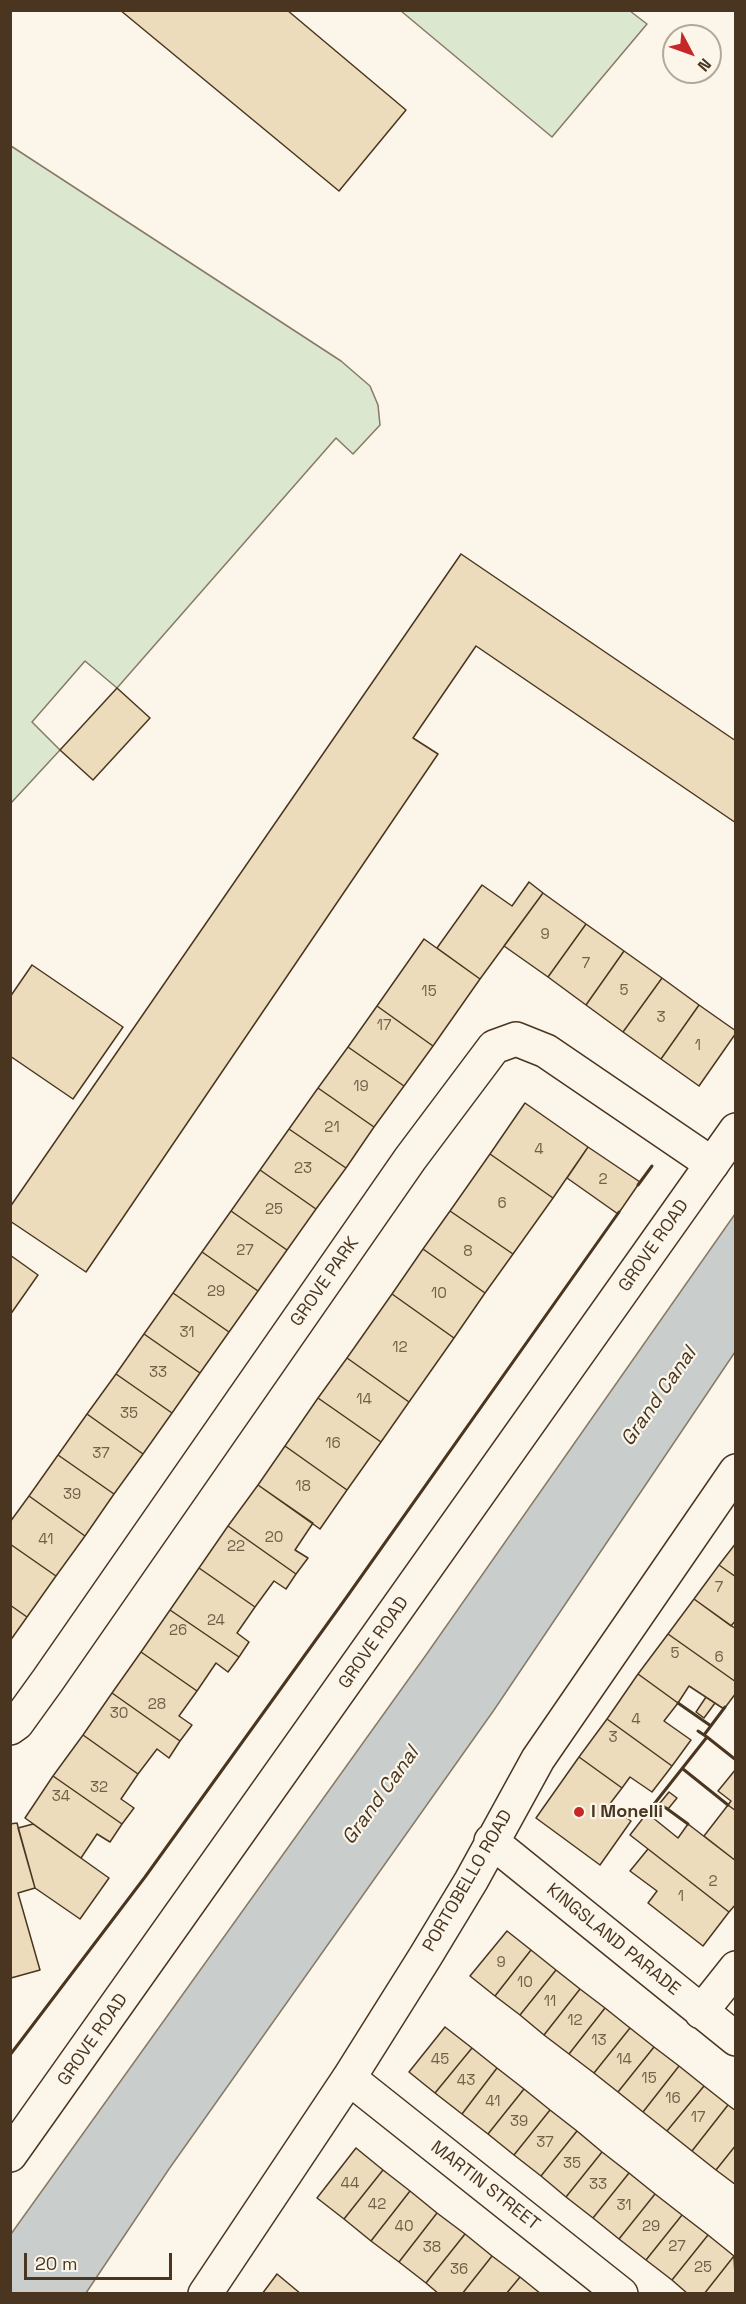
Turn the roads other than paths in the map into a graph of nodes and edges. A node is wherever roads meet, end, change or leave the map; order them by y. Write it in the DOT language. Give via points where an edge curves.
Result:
graph roads {
  1 [pos="735,1130"];
  2 [pos="712,1164"];
  3 [pos="735,1471"];
  4 [pos="10,1728"];
  5 [pos="491,1841"];
  6 [pos="735,1968"];
  7 [pos="701,2012"];
  8 [pos="735,2039"];
  9 [pos="349,2078"];
  10 [pos="10,2155"];
  11 [pos="205,2294"];
  12 [pos="621,2294"];
  1 -- 2 [label="street, GROVE ROAD"];
  2 -- 4 [label="street, GROVE PARK" via="546,1051 516,1038 494,1047 410,1159 48,1680"];
  2 -- 10 [label="street, GROVE ROAD"];
  3 -- 5 [label="street, PORTOBELLO ROAD" via="538,1759"];
  5 -- 7 [label="street, KINGSLAND PARADE"];
  5 -- 9 [label="street, PORTOBELLO ROAD" via="431,1948"];
  6 -- 7 [label="street"];
  7 -- 8 [label="street, KINGSLAND PARADE"];
  9 -- 11 [label="street, PORTOBELLO ROAD"];
  9 -- 12 [label="street, MARTIN STREET"];
}
